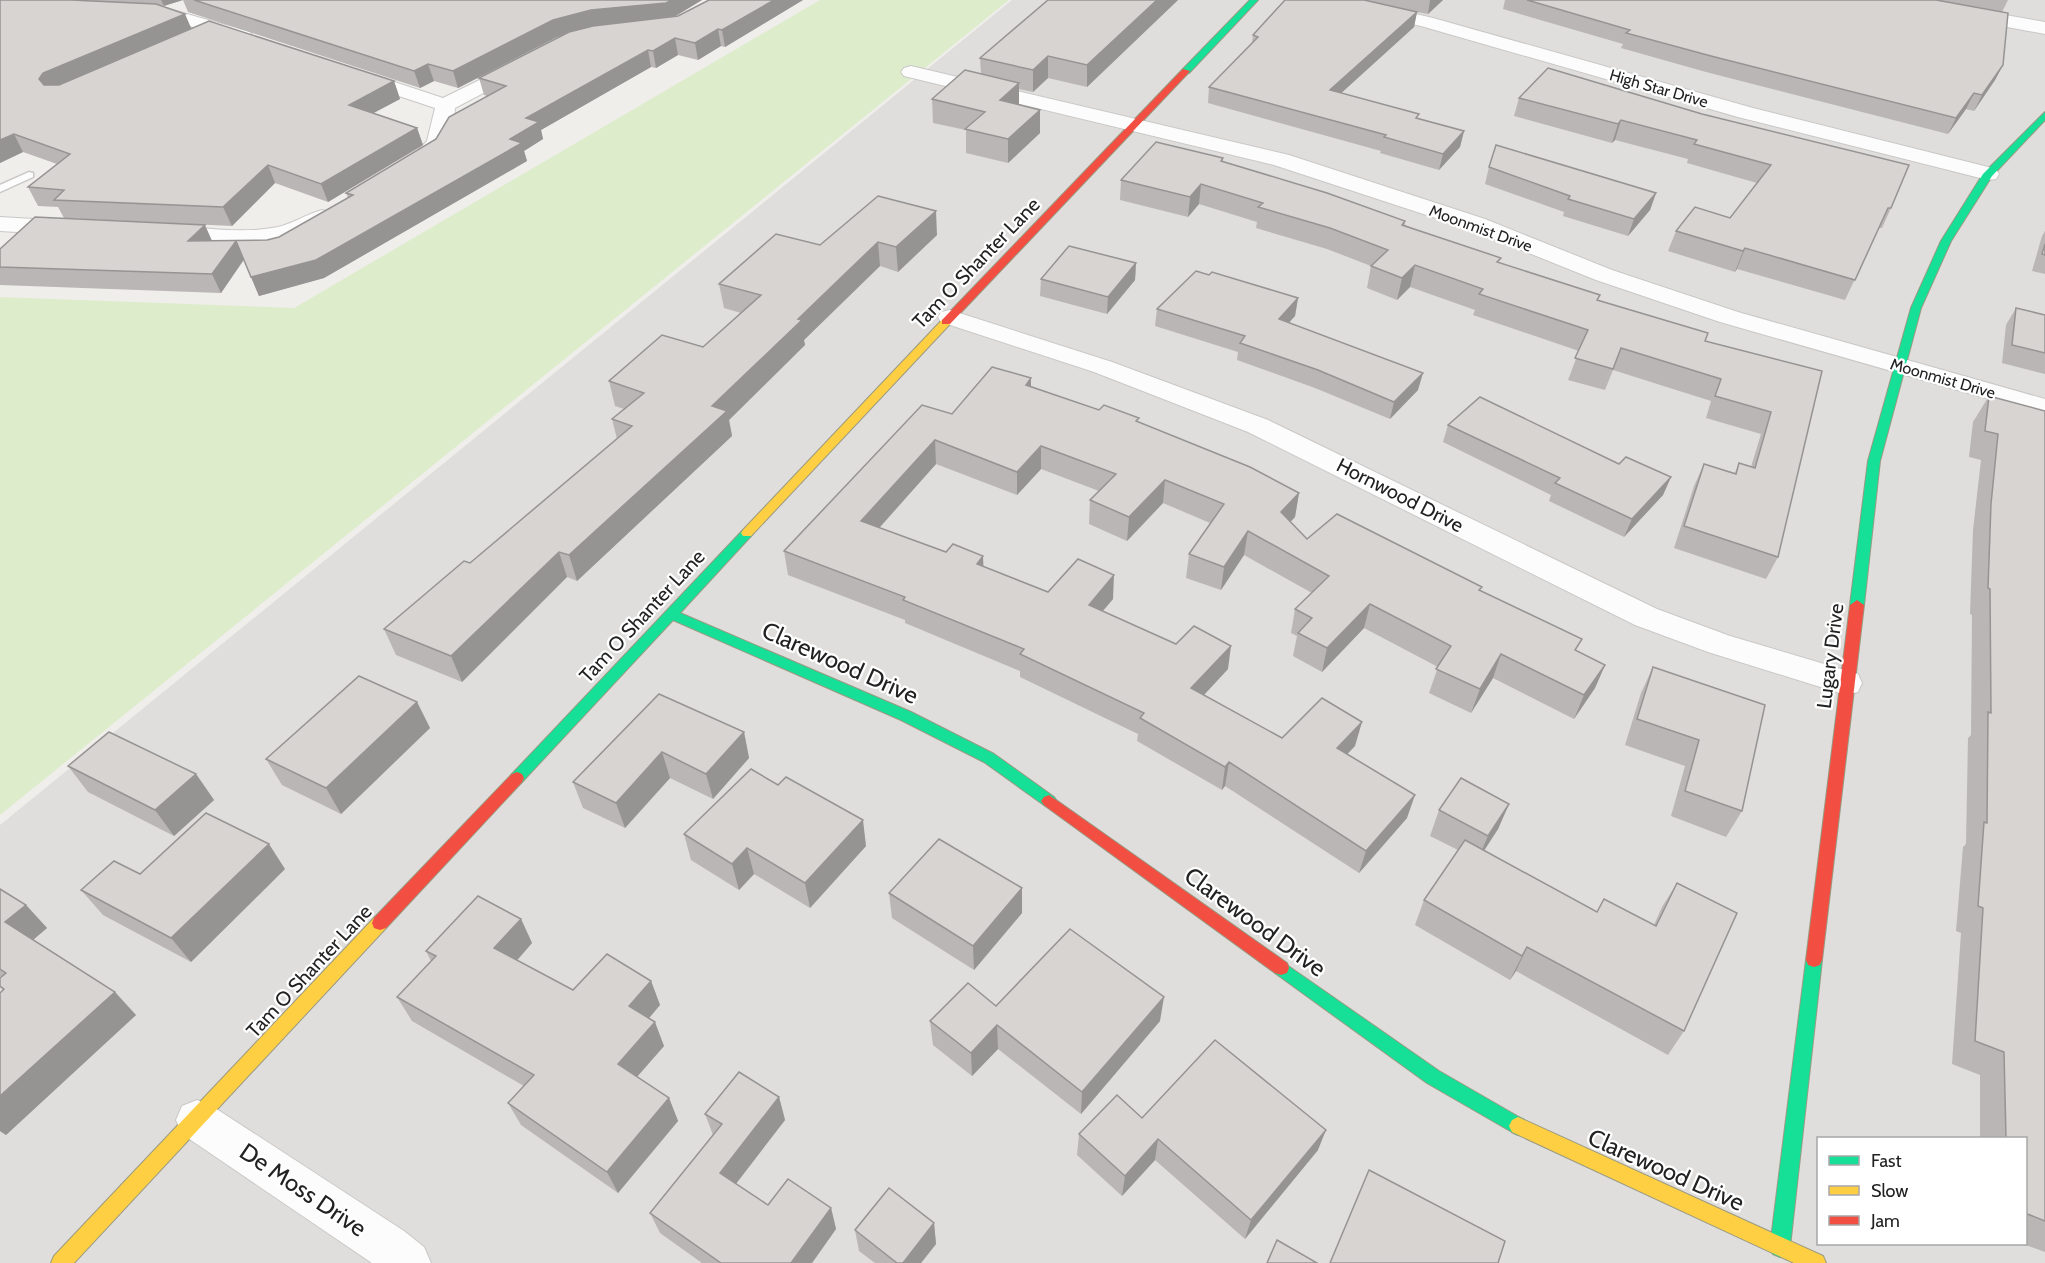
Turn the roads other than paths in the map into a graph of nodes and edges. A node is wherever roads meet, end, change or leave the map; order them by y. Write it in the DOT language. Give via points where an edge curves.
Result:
graph roads {
  1 [pos="1254,0"];
  2 [pos="1330,0"];
  3 [pos="1889,0"];
  4 [pos="188,4"];
  5 [pos="217,28"];
  6 [pos="2045,28"];
  7 [pos="186,41"];
  8 [pos="261,42"];
  9 [pos="535,58"];
  10 [pos="336,68"];
  11 [pos="911,72"];
  12 [pos="445,105"];
  13 [pos="2045,115"];
  14 [pos="1138,124"];
  15 [pos="402,169"];
  16 [pos="1988,174"];
  17 [pos="29,175"];
  18 [pos="0,189"];
  19 [pos="341,206"];
  20 [pos="0,225"];
  21 [pos="94,229"];
  22 [pos="141,231"];
  23 [pos="950,317"];
  24 [pos="1899,366"];
  25 [pos="2045,407"];
  26 [pos="671,614"];
  27 [pos="1846,683"];
  28 [pos="197,1120"];
  29 [pos="1780,1247"];
  30 [pos="61,1263"];
  31 [pos="408,1263"];
  32 [pos="1816,1263"];
  1 -- 14 [label="street, Tam O Shanter Lane"];
  2 -- 16 [label="street, High Star Drive" via="1462,30 1712,103"];
  3 -- 6 [label="street"];
  4 -- 5 [label="street" via="158,12"];
  5 -- 7 [label="street"];
  5 -- 8 [label="street"];
  9 -- 12 [label="street"];
  10 -- 12 [label="street"];
  11 -- 14 [label="street, Moonmist Drive"];
  12 -- 15 [label="street" via="444,131 433,151"];
  13 -- 16 [label="street, Lugary Drive"];
  14 -- 23 [label="street, Tam O Shanter Lane"];
  14 -- 24 [label="street, Moonmist Drive" via="1355,183 1478,224 1604,275 1729,317"];
  16 -- 24 [label="street, Lugary Drive" via="1946,241 1916,309"];
  17 -- 18 [label="lane"];
  19 -- 22 [label="street" via="291,233 271,237"];
  20 -- 21 [label="street"];
  23 -- 26 [label="street, Tam O Shanter Lane"];
  23 -- 27 [label="street, Hornwood Drive" via="1103,367 1258,426 1646,617"];
  24 -- 25 [label="street, Moonmist Drive"];
  24 -- 27 [label="street, Lugary Drive" via="1874,461"];
  26 -- 28 [label="street, Tam O Shanter Lane"];
  26 -- 29 [label="street, Clarewood Drive" via="906,716 989,758 1433,1077 1538,1137"];
  27 -- 29 [label="street, Lugary Drive"];
  28 -- 30 [label="street, Tam O Shanter Lane"];
  28 -- 31 [label="street, De Moss Drive"];
  29 -- 32 [label="street, Clarewood Drive"];
}
